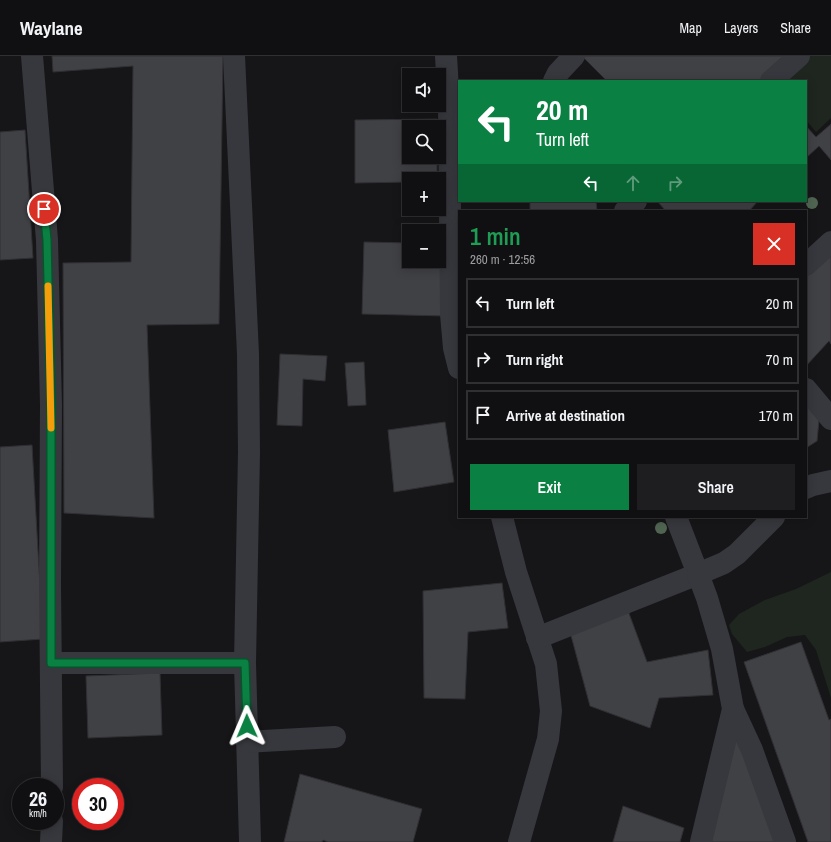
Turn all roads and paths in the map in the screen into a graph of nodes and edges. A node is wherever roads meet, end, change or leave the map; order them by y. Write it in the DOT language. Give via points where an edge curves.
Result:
graph roads {
  1 [pos="32,56"];
  2 [pos="234,56"];
  3 [pos="446,56"];
  4 [pos="574,56"];
  5 [pos="799,56"];
  6 [pos="554,80"];
  7 [pos="772,80"];
  8 [pos="831,242"];
  9 [pos="807,264"];
  10 [pos="458,364"];
  11 [pos="807,390"];
  12 [pos="831,419"];
  13 [pos="831,481"];
  14 [pos="807,488"];
  15 [pos="502,518"];
  16 [pos="676,518"];
  17 [pos="773,518"];
  18 [pos="698,574"];
  19 [pos="537,638"];
  20 [pos="51,663"];
  21 [pos="245,663"];
  22 [pos="733,709"];
  23 [pos="335,737"];
  24 [pos="247,742"];
  25 [pos="52,778"];
  26 [pos="52,830"];
  27 [pos="51,842"];
  28 [pos="250,842"];
  29 [pos="519,842"];
  30 [pos="701,842"];
  31 [pos="785,842"];
  1 -- 20 [label="street" via="47,256 51,405"];
  2 -- 21 [label="street" via="248,354"];
  3 -- 10 [label="street" via="449,107 451,314"];
  4 -- 6 [label="street"];
  5 -- 7 [label="street"];
  8 -- 9 [label="street"];
  11 -- 12 [label="street"];
  13 -- 14 [label="street"];
  15 -- 19 [label="street"];
  16 -- 18 [label="street"];
  17 -- 18 [label="street" via="737,554 724,563"];
  18 -- 19 [label="street"];
  18 -- 22 [label="street" via="722,649"];
  19 -- 29 [label="street" via="546,664 551,712 548,739"];
  20 -- 21 [label="street"];
  20 -- 25 [label="street"];
  21 -- 24 [label="street"];
  22 -- 30 [label="street"];
  22 -- 31 [label="street" via="752,750"];
  23 -- 24 [label="street"];
  24 -- 28 [label="street"];
  26 -- 27 [label="street"];
}
